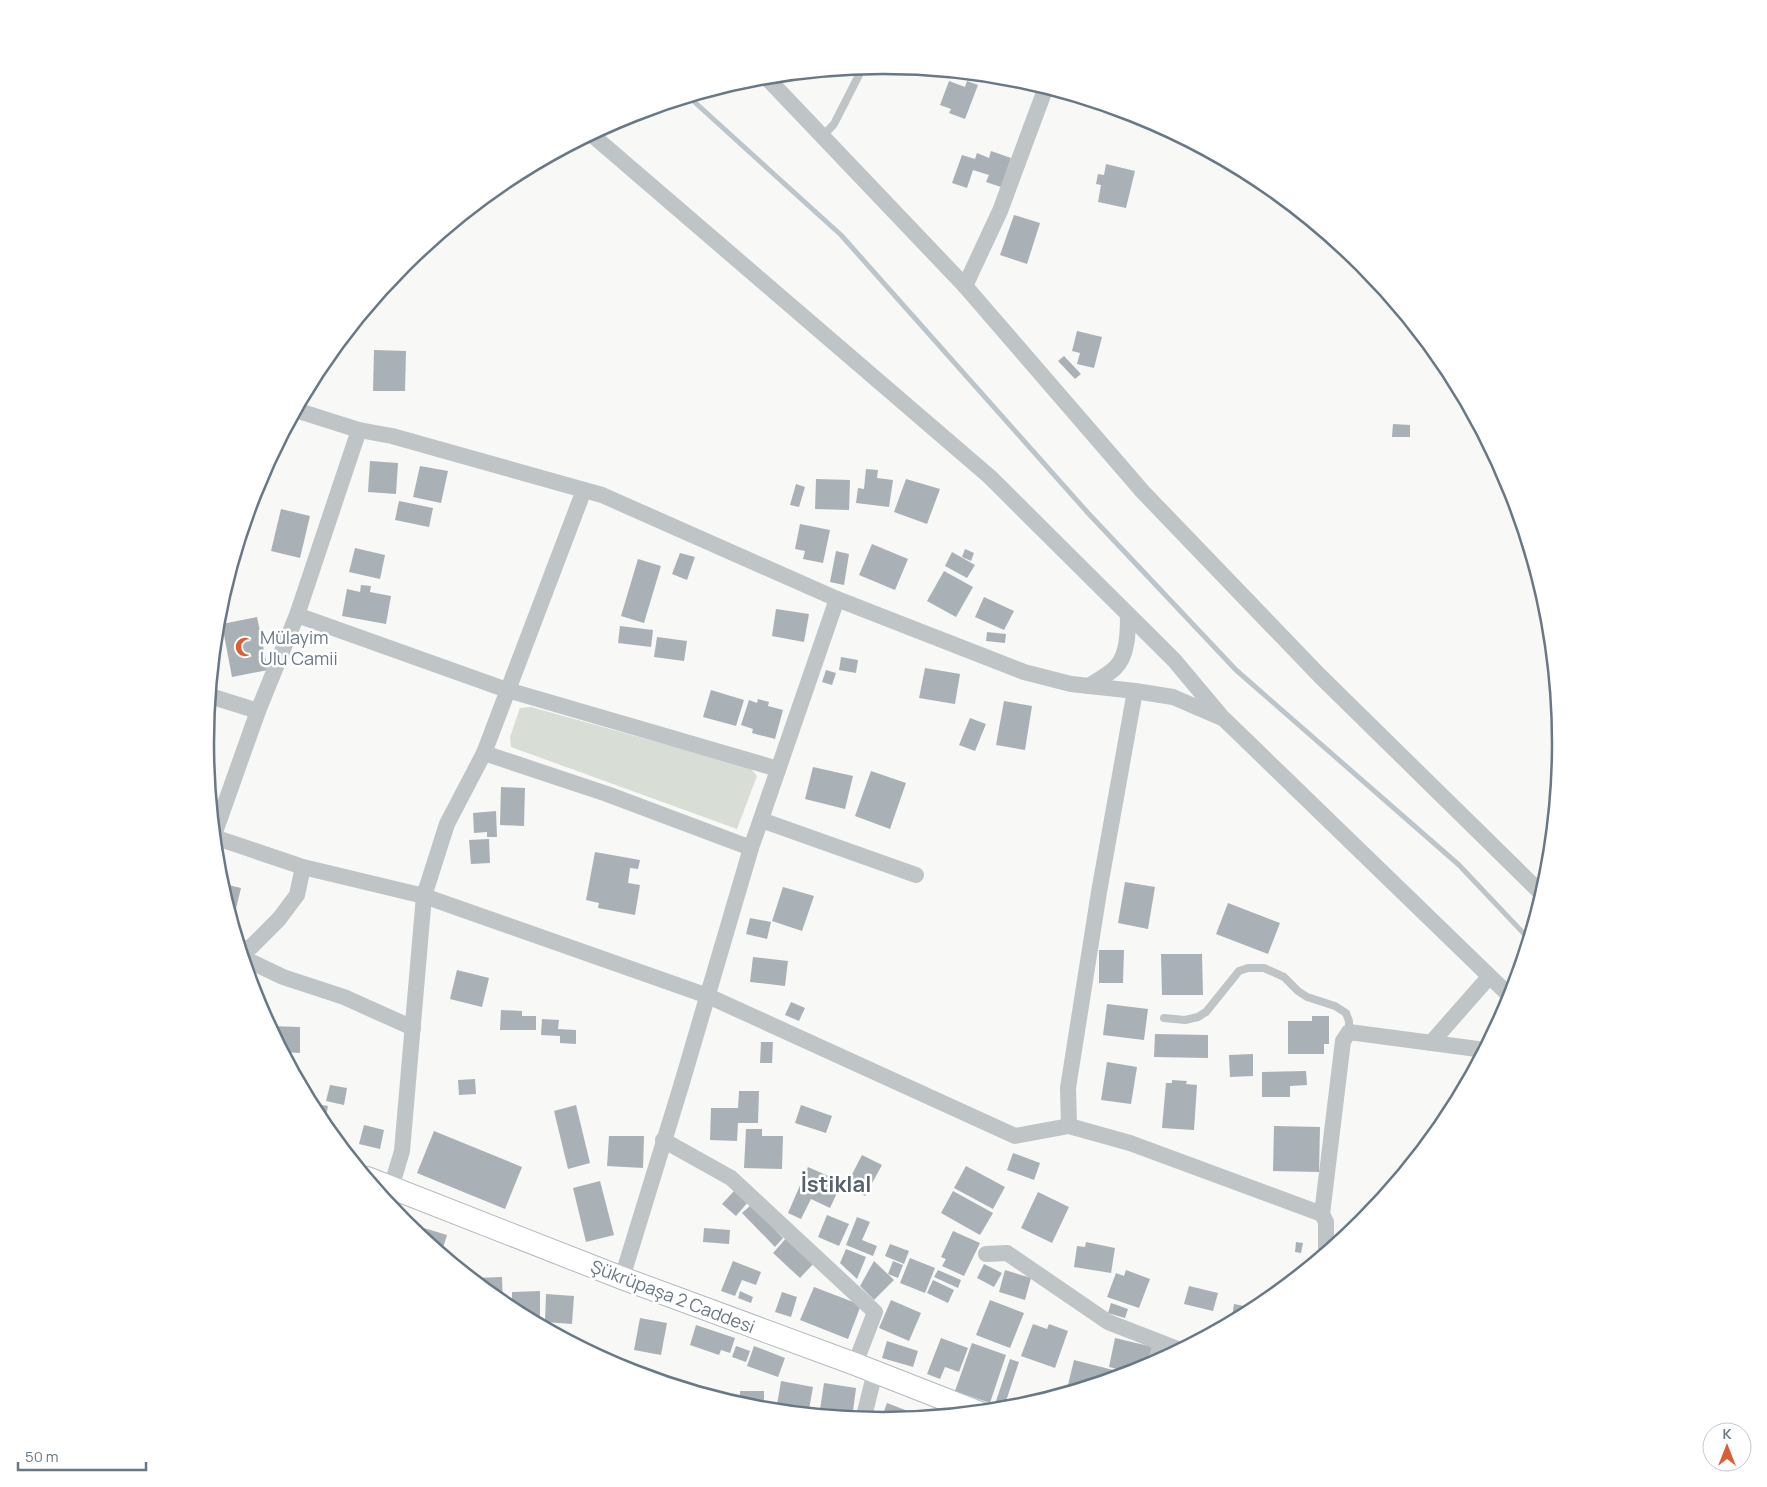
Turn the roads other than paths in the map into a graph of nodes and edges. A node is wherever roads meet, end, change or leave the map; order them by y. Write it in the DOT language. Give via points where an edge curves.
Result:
graph roads {
  1 [pos="859,75"];
  2 [pos="772,83"];
  3 [pos="1043,94"];
  4 [pos="823,136"];
  5 [pos="596,139"];
  6 [pos="966,286"];
  7 [pos="302,412"];
  8 [pos="359,430"];
  9 [pos="584,490"];
  10 [pos="837,599"];
  11 [pos="297,615"];
  12 [pos="1128,615"];
  13 [pos="1089,686"];
  14 [pos="507,690"];
  15 [pos="1135,691"];
  16 [pos="215,698"];
  17 [pos="258,711"];
  18 [pos="1224,719"];
  19 [pos="484,753"];
  20 [pos="778,769"];
  21 [pos="761,820"];
  22 [pos="218,824"];
  23 [pos="220,838"];
  24 [pos="751,848"];
  25 [pos="303,867"];
  26 [pos="916,875"];
  27 [pos="1537,889"];
  28 [pos="424,896"];
  29 [pos="246,948"];
  30 [pos="250,961"];
  31 [pos="1489,977"];
  32 [pos="1505,992"];
  33 [pos="708,996"];
  34 [pos="1164,1018"];
  35 [pos="413,1028"];
  36 [pos="1349,1032"];
  37 [pos="1431,1043"];
  38 [pos="1479,1049"];
  39 [pos="1069,1126"];
  40 [pos="663,1140"];
  41 [pos="377,1181"];
  42 [pos="380,1185"];
  43 [pos="1322,1214"];
  44 [pos="1326,1246"];
  45 [pos="986,1254"];
  46 [pos="622,1278"];
  47 [pos="1162,1343"];
  48 [pos="1173,1347"];
  49 [pos="1158,1354"];
  50 [pos="865,1368"];
  51 [pos="970,1408"];
  52 [pos="863,1413"];
  1 -- 4 [label="lane" via="834,124"];
  2 -- 4 [label="street"];
  3 -- 6 [label="street" via="1000,211"];
  4 -- 6 [label="street"];
  5 -- 12 [label="street" via="990,477"];
  6 -- 27 [label="street" via="1143,492 1320,676"];
  7 -- 8 [label="street"];
  8 -- 9 [label="street" via="392,436"];
  8 -- 11 [label="street"];
  9 -- 10 [label="street" via="602,495"];
  9 -- 14 [label="street"];
  10 -- 13 [label="street" via="1024,672"];
  10 -- 20 [label="street"];
  11 -- 14 [label="street"];
  11 -- 17 [label="street"];
  12 -- 13 [label="street" via="1124,654 1117,667"];
  12 -- 18 [label="street" via="1174,660"];
  13 -- 15 [label="street"];
  14 -- 19 [label="street"];
  14 -- 20 [label="street"];
  15 -- 18 [label="street" via="1173,697"];
  15 -- 39 [label="street" via="1068,1088"];
  16 -- 17 [label="street"];
  17 -- 22 [label="street"];
  18 -- 31 [label="street"];
  19 -- 24 [label="street" via="608,794"];
  19 -- 28 [label="street" via="448,824"];
  20 -- 21 [label="street"];
  21 -- 24 [label="street"];
  21 -- 26 [label="street"];
  23 -- 25 [label="street"];
  24 -- 33 [label="street"];
  25 -- 28 [label="street"];
  25 -- 29 [label="street" via="297,895 279,920"];
  28 -- 33 [label="street"];
  28 -- 35 [label="street"];
  30 -- 35 [label="street"];
  31 -- 32 [label="street"];
  31 -- 37 [label="street"];
  33 -- 39 [label="street" via="1015,1136"];
  33 -- 40 [label="street"];
  34 -- 36 [label="lane" via="1198,1018 1239,971 1264,968 1284,977 1307,997 1335,1006 1346,1014"];
  35 -- 41 [label="street" via="402,1152"];
  36 -- 37 [label="street"];
  36 -- 43 [label="street" via="1343,1041"];
  37 -- 38 [label="street"];
  39 -- 43 [label="street" via="1130,1143"];
  40 -- 46 [label="street"];
  40 -- 50 [label="street" via="730,1178 875,1312"];
  42 -- 46 [label="main road, Şükrüpaşa 2 Caddesi"];
  43 -- 44 [label="street" via="1326,1222"];
  45 -- 47 [label="street" via="1007,1253 1108,1322"];
  46 -- 50 [label="main road, Şükrüpaşa 2 Caddesi"];
  47 -- 48 [label="street"];
  47 -- 49 [label="street"];
  50 -- 51 [label="main road, Şükrüpaşa 2 Caddesi"];
  50 -- 52 [label="street"];
}
